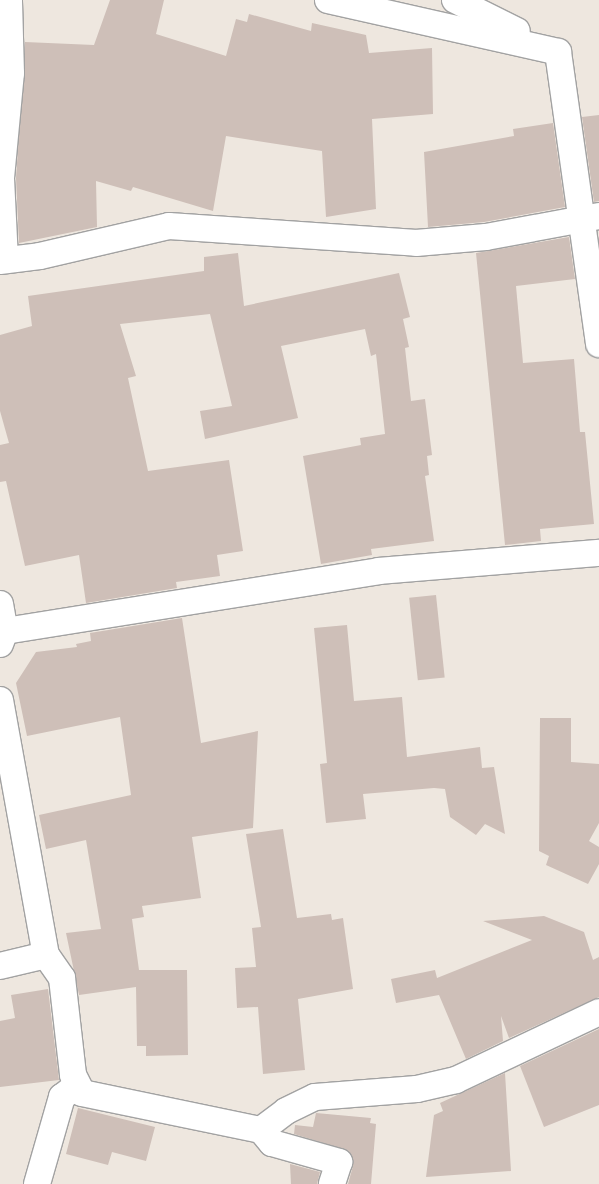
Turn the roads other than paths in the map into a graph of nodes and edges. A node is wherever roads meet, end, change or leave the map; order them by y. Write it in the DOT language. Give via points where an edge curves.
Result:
graph roads {
  1 [pos="9,0"];
  2 [pos="328,0"];
  3 [pos="455,0"];
  4 [pos="558,52"];
  5 [pos="590,218"];
  6 [pos="2,260"];
  7 [pos="599,344"];
  8 [pos="599,553"];
  9 [pos="0,604"];
  10 [pos="2,636"];
  11 [pos="0,700"];
  12 [pos="46,955"];
  13 [pos="0,966"];
  14 [pos="599,1012"];
  15 [pos="76,1086"];
  16 [pos="261,1130"];
  17 [pos="37,1184"];
  18 [pos="332,1184"];
  1 -- 6 [label="street" via="11,73 1,178"];
  2 -- 4 [label="street"];
  3 -- 4 [label="street"];
  4 -- 5 [label="street"];
  5 -- 6 [label="street" via="486,237 416,243 169,226"];
  5 -- 7 [label="street"];
  8 -- 10 [label="street" via="380,571"];
  9 -- 10 [label="street"];
  11 -- 12 [label="street"];
  12 -- 13 [label="street"];
  12 -- 15 [label="street" via="62,978"];
  14 -- 16 [label="street" via="456,1080 417,1089 315,1097 286,1111"];
  15 -- 16 [label="street" via="82,1093"];
  15 -- 17 [label="street" via="62,1097"];
  16 -- 18 [label="street" via="272,1143 339,1162"];
}
